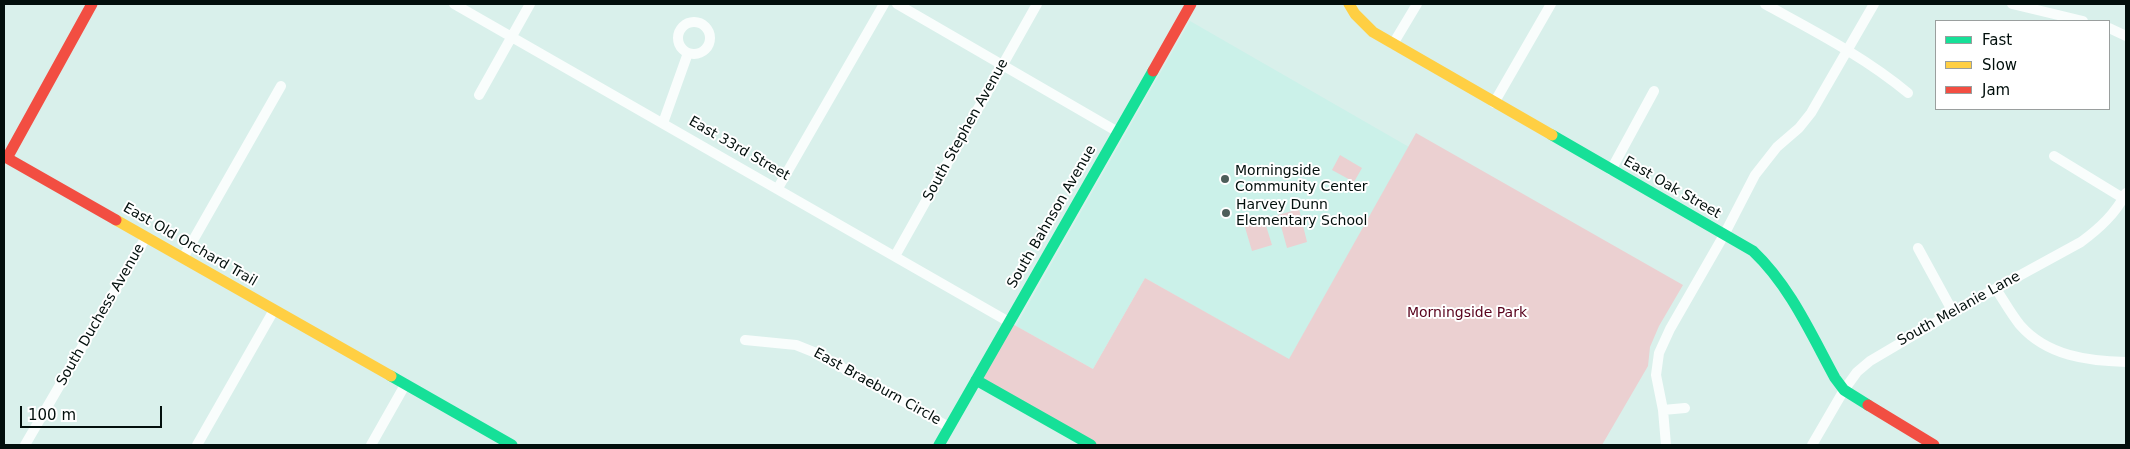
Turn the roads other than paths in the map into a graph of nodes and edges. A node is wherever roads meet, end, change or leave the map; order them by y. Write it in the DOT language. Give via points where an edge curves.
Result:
graph roads {
  1 [pos="92,4"];
  2 [pos="454,4"];
  3 [pos="530,4"];
  4 [pos="884,4"];
  5 [pos="897,4"];
  6 [pos="1037,4"];
  7 [pos="1191,4"];
  8 [pos="1349,4"];
  9 [pos="1416,4"];
  10 [pos="1551,4"];
  11 [pos="1765,4"];
  12 [pos="1874,4"];
  13 [pos="2016,5"];
  14 [pos="2079,20"];
  15 [pos="2110,28"];
  16 [pos="2126,36"];
  17 [pos="512,37"];
  18 [pos="1393,44"];
  19 [pos="1849,51"];
  20 [pos="688,53"];
  21 [pos="1003,64"];
  22 [pos="281,86"];
  23 [pos="1654,90"];
  24 [pos="1908,93"];
  25 [pos="479,95"];
  26 [pos="1494,103"];
  27 [pos="663,123"];
  28 [pos="1118,132"];
  29 [pos="2054,156"];
  30 [pos="5,157"];
  31 [pos="1611,170"];
  32 [pos="778,188"];
  33 [pos="2125,197"];
  34 [pos="1724,235"];
  35 [pos="146,237"];
  36 [pos="1918,248"];
  37 [pos="895,256"];
  38 [pos="183,258"];
  39 [pos="1996,289"];
  40 [pos="274,310"];
  41 [pos="1953,312"];
  42 [pos="1009,322"];
  43 [pos="745,340"];
  44 [pos="2126,362"];
  45 [pos="976,380"];
  46 [pos="405,385"];
  47 [pos="1844,390"];
  48 [pos="1685,408"];
  49 [pos="1663,410"];
  50 [pos="949,427"];
  51 [pos="25,445"];
  52 [pos="197,445"];
  53 [pos="371,445"];
  54 [pos="509,445"];
  55 [pos="939,445"];
  56 [pos="1091,445"];
  57 [pos="1666,445"];
  58 [pos="1812,445"];
  59 [pos="1934,445"];
  1 -- 30 [label="street, East Old Orchard Trail"];
  2 -- 17 [label="street, East 33rd Street"];
  3 -- 17 [label="street"];
  4 -- 32 [label="street"];
  5 -- 21 [label="street"];
  6 -- 21 [label="street, South Stephen Avenue"];
  7 -- 28 [label="street, South Bahnson Avenue"];
  8 -- 18 [label="street, East Oak Street" via="1363,23"];
  9 -- 18 [label="street"];
  10 -- 26 [label="street"];
  11 -- 19 [label="street"];
  12 -- 19 [label="street"];
  13 -- 14 [label="street"];
  15 -- 16 [label="street"];
  17 -- 25 [label="street"];
  17 -- 27 [label="street, East 33rd Street"];
  18 -- 26 [label="street, East Oak Street"];
  19 -- 24 [label="street" via="1889,76"];
  19 -- 34 [label="street" via="1811,113 1755,175"];
  20 -- 27 [label="street"];
  21 -- 28 [label="street"];
  21 -- 37 [label="street, South Stephen Avenue"];
  22 -- 38 [label="street"];
  23 -- 31 [label="street"];
  26 -- 31 [label="street, East Oak Street"];
  27 -- 32 [label="street, East 33rd Street"];
  28 -- 42 [label="street, South Bahnson Avenue"];
  29 -- 33 [label="street"];
  30 -- 35 [label="street, East Old Orchard Trail"];
  31 -- 34 [label="street, East Oak Street"];
  32 -- 37 [label="street, East 33rd Street"];
  33 -- 39 [label="street, South Melanie Lane" via="2101,228"];
  34 -- 47 [label="street, East Oak Street" via="1753,251 1778,277"];
  34 -- 49 [label="street" via="1659,353 1656,376"];
  35 -- 38 [label="street, East Old Orchard Trail"];
  35 -- 51 [label="street, South Duchess Avenue"];
  36 -- 41 [label="street"];
  37 -- 42 [label="street, East 33rd Street"];
  38 -- 40 [label="street, East Old Orchard Trail"];
  39 -- 41 [label="street, South Melanie Lane"];
  39 -- 44 [label="street" via="2020,326 2060,352 2083,359"];
  40 -- 46 [label="street, East Old Orchard Trail"];
  40 -- 52 [label="street"];
  41 -- 47 [label="street, South Melanie Lane" via="1870,361"];
  42 -- 45 [label="street, South Bahnson Avenue"];
  43 -- 50 [label="street, East Braeburn Circle" via="796,345 816,353"];
  45 -- 50 [label="street, South Bahnson Avenue"];
  45 -- 56 [label="street"];
  46 -- 53 [label="street"];
  46 -- 54 [label="street, East Old Orchard Trail"];
  47 -- 58 [label="street, South Melanie Lane"];
  47 -- 59 [label="street, East Oak Street"];
  48 -- 49 [label="street"];
  49 -- 57 [label="street"];
  50 -- 55 [label="street, South Bahnson Avenue"];
}
